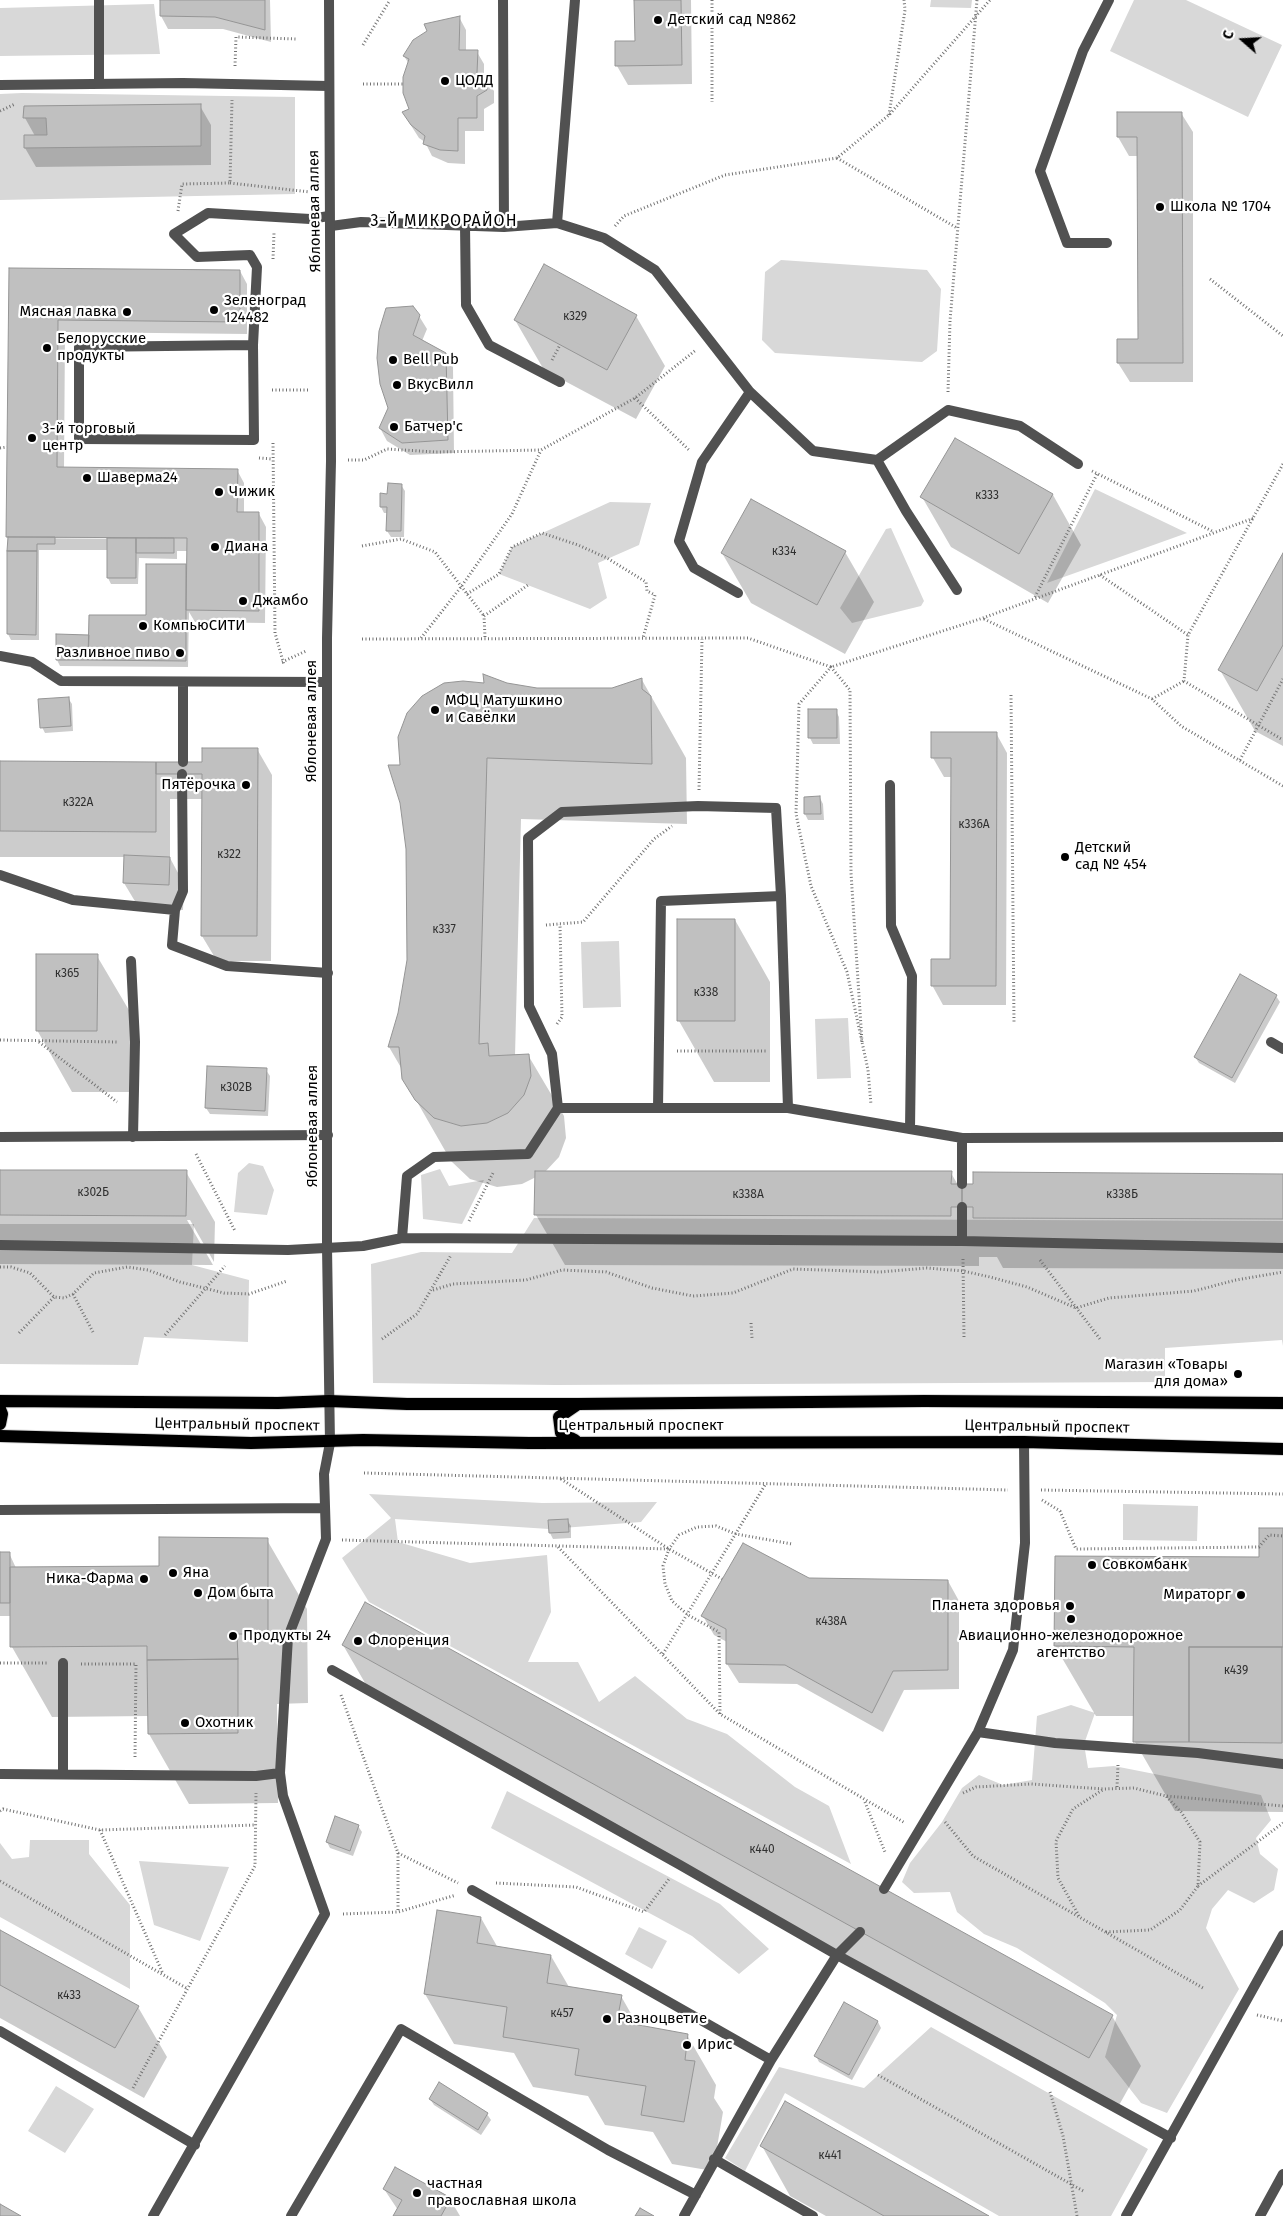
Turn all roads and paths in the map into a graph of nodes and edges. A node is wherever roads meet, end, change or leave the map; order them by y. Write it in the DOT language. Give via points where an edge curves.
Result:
graph roads {
  1 [pos="98,0"];
  2 [pos="329,0"];
  3 [pos="390,0"];
  4 [pos="503,0"];
  5 [pos="575,0"];
  6 [pos="712,0"];
  7 [pos="904,0"];
  8 [pos="977,0"];
  9 [pos="990,0"];
  10 [pos="1109,0"];
  11 [pos="976,16"];
  12 [pos="296,39"];
  13 [pos="363,45"];
  14 [pos="98,84"];
  15 [pos="234,84"];
  16 [pos="363,84"];
  17 [pos="403,84"];
  18 [pos="0,85"];
  19 [pos="329,86"];
  20 [pos="712,102"];
  21 [pos="889,115"];
  22 [pos="837,158"];
  23 [pos="230,183"];
  24 [pos="310,192"];
  25 [pos="330,221"];
  26 [pos="557,223"];
  27 [pos="465,225"];
  28 [pos="504,227"];
  29 [pos="957,228"];
  30 [pos="274,229"];
  31 [pos="174,234"];
  32 [pos="604,238"];
  33 [pos="1107,243"];
  34 [pos="273,267"];
  35 [pos="1210,279"];
  36 [pos="1283,336"];
  37 [pos="709,339"];
  38 [pos="253,345"];
  39 [pos="273,381"];
  40 [pos="560,382"];
  41 [pos="273,390"];
  42 [pos="308,390"];
  43 [pos="750,392"];
  44 [pos="636,398"];
  45 [pos="273,400"];
  46 [pos="948,410"];
  47 [pos="273,439"];
  48 [pos="7,447"];
  49 [pos="0,448"];
  50 [pos="541,450"];
  51 [pos="877,460"];
  52 [pos="331,461"];
  53 [pos="702,462"];
  54 [pos="1078,464"];
  55 [pos="1283,464"];
  56 [pos="1097,474"];
  57 [pos="1254,518"];
  58 [pos="1215,532"];
  59 [pos="362,546"];
  60 [pos="1099,575"];
  61 [pos="528,585"];
  62 [pos="462,586"];
  63 [pos="957,590"];
  64 [pos="738,593"];
  65 [pos="467,594"];
  66 [pos="1035,598"];
  67 [pos="484,616"];
  68 [pos="983,618"];
  69 [pos="1188,635"];
  70 [pos="421,638"];
  71 [pos="485,638"];
  72 [pos="643,638"];
  73 [pos="702,638"];
  74 [pos="362,639"];
  75 [pos="0,656"];
  76 [pos="831,667"];
  77 [pos="1283,679"];
  78 [pos="1184,681"];
  79 [pos="183,682"];
  80 [pos="328,682"];
  81 [pos="286,683"];
  82 [pos="1011,695"];
  83 [pos="1152,699"];
  84 [pos="1258,725"];
  85 [pos="1283,740"];
  86 [pos="1240,760"];
  87 [pos="183,762"];
  88 [pos="182,774"];
  89 [pos="890,785"];
  90 [pos="1283,786"];
  91 [pos="698,806"];
  92 [pos="0,875"];
  93 [pos="781,896"];
  94 [pos="175,910"];
  95 [pos="560,924"];
  96 [pos="529,926"];
  97 [pos="131,961"];
  98 [pos="328,972"];
  99 [pos="1014,1023"];
  100 [pos="0,1040"];
  101 [pos="37,1041"];
  102 [pos="546,1041"];
  103 [pos="135,1042"];
  104 [pos="862,1042"];
  105 [pos="1271,1042"];
  106 [pos="1283,1048"];
  107 [pos="659,1051"];
  108 [pos="786,1051"];
  109 [pos="558,1108"];
  110 [pos="658,1108"];
  111 [pos="788,1108"];
  112 [pos="134,1114"];
  113 [pos="873,1123"];
  114 [pos="910,1129"];
  115 [pos="328,1135"];
  116 [pos="0,1137"];
  117 [pos="133,1137"];
  118 [pos="188,1137"];
  119 [pos="1283,1137"];
  120 [pos="962,1138"];
  121 [pos="962,1184"];
  122 [pos="962,1207"];
  123 [pos="402,1238"];
  124 [pos="962,1240"];
  125 [pos="1027,1242"];
  126 [pos="0,1245"];
  127 [pos="327,1247"];
  128 [pos="1283,1248"];
  129 [pos="242,1249"];
  130 [pos="0,1267"];
  131 [pos="963,1271"];
  132 [pos="1283,1272"];
  133 [pos="287,1281"];
  134 [pos="205,1289"];
  135 [pos="432,1290"];
  136 [pos="73,1294"];
  137 [pos="54,1297"];
  138 [pos="1076,1308"];
  139 [pos="751,1323"];
  140 [pos="18,1333"];
  141 [pos="94,1334"];
  142 [pos="165,1335"];
  143 [pos="752,1338"];
  144 [pos="964,1338"];
  145 [pos="1100,1339"];
  146 [pos="0,1401"];
  147 [pos="329,1401"];
  148 [pos="1283,1403"];
  149 [pos="578,1404"];
  150 [pos="0,1409"];
  151 [pos="0,1424"];
  152 [pos="0,1436"];
  153 [pos="578,1441"];
  154 [pos="330,1442"];
  155 [pos="1024,1442"];
  156 [pos="1283,1449"];
  157 [pos="364,1473"];
  158 [pos="561,1479"];
  159 [pos="766,1484"];
  160 [pos="1025,1490"];
  161 [pos="1283,1494"];
  162 [pos="324,1508"];
  163 [pos="0,1510"];
  164 [pos="736,1534"];
  165 [pos="1283,1536"];
  166 [pos="326,1539"];
  167 [pos="792,1544"];
  168 [pos="558,1547"];
  169 [pos="669,1549"];
  170 [pos="712,1574"];
  171 [pos="722,1579"];
  172 [pos="688,1615"];
  173 [pos="663,1654"];
  174 [pos="0,1663"];
  175 [pos="63,1664"];
  176 [pos="332,1670"];
  177 [pos="720,1714"];
  178 [pos="978,1732"];
  179 [pos="1283,1764"];
  180 [pos="280,1773"];
  181 [pos="0,1774"];
  182 [pos="63,1774"];
  183 [pos="135,1775"];
  184 [pos="256,1776"];
  185 [pos="1104,1789"];
  186 [pos="1166,1796"];
  187 [pos="865,1802"];
  188 [pos="932,1806"];
  189 [pos="1283,1806"];
  190 [pos="0,1811"];
  191 [pos="1283,1823"];
  192 [pos="256,1825"];
  193 [pos="100,1830"];
  194 [pos="918,1830"];
  195 [pos="398,1853"];
  196 [pos="680,1864"];
  197 [pos="893,1872"];
  198 [pos="0,1881"];
  199 [pos="1198,1886"];
  200 [pos="884,1889"];
  201 [pos="472,1890"];
  202 [pos="398,1912"];
  203 [pos="325,1914"];
  204 [pos="1079,1917"];
  205 [pos="860,1932"];
  206 [pos="1105,1932"];
  207 [pos="1283,1935"];
  208 [pos="837,1955"];
  209 [pos="164,1974"];
  210 [pos="1203,1988"];
  211 [pos="188,1989"];
  212 [pos="1241,2011"];
  213 [pos="1283,2021"];
  214 [pos="0,2031"];
  215 [pos="771,2060"];
  216 [pos="1043,2068"];
  217 [pos="878,2075"];
  218 [pos="124,2104"];
  219 [pos="1171,2138"];
  220 [pos="195,2146"];
  221 [pos="714,2159"];
  222 [pos="1283,2174"];
  223 [pos="1071,2183"];
  224 [pos="1085,2192"];
  225 [pos="696,2195"];
  226 [pos="153,2216"];
  227 [pos="291,2216"];
  228 [pos="684,2216"];
  229 [pos="813,2216"];
  230 [pos="1077,2216"];
  231 [pos="1126,2216"];
  232 [pos="1260,2216"];
  1 -- 14 [label="street"];
  2 -- 19 [label="street, Яблоневая аллея"];
  3 -- 13 [label="path"];
  4 -- 28 [label="street"];
  5 -- 26 [label="street"];
  6 -- 20 [label="path"];
  7 -- 21 [label="path"];
  8 -- 11 [label="path"];
  9 -- 11 [label="path"];
  10 -- 33 [label="street" via="1083,51 1040,171 1067,243"];
  11 -- 21 [label="path"];
  11 -- 29 [label="path"];
  12 -- 15 [label="path" via="236,37"];
  14 -- 15 [label="street"];
  14 -- 18 [label="street"];
  15 -- 19 [label="street"];
  15 -- 23 [label="path"];
  16 -- 17 [label="path"];
  19 -- 25 [label="street, Яблоневая аллея"];
  21 -- 22 [label="path"];
  22 -- 29 [label="path"];
  22 -- 32 [label="path" via="725,175 624,216"];
  23 -- 24 [label="path"];
  23 -- 31 [label="path" via="182,184"];
  25 -- 27 [label="street"];
  25 -- 31 [label="street" via="208,213"];
  25 -- 52 [label="street, Яблоневая аллея"];
  26 -- 28 [label="street"];
  26 -- 32 [label="street"];
  27 -- 28 [label="street"];
  27 -- 40 [label="street" via="466,305 489,344"];
  29 -- 46 [label="path"];
  30 -- 34 [label="path"];
  31 -- 38 [label="street" via="197,257 250,255 257,267"];
  32 -- 37 [label="street" via="655,270"];
  35 -- 36 [label="path"];
  37 -- 43 [label="street"];
  37 -- 44 [label="path"];
  38 -- 38 [label="street" via="254,440 79,439 79,346"];
  39 -- 41 [label="path"];
  41 -- 42 [label="path"];
  41 -- 45 [label="path"];
  43 -- 51 [label="street" via="813,451"];
  43 -- 53 [label="street"];
  44 -- 50 [label="path"];
  44 -- 53 [label="path"];
  46 -- 51 [label="street"];
  46 -- 54 [label="street" via="1020,426"];
  47 -- 81 [label="path" via="275,632"];
  48 -- 49 [label="path"];
  50 -- 52 [label="path" via="436,452 386,449 364,460"];
  50 -- 62 [label="path" via="512,514"];
  51 -- 63 [label="street"];
  52 -- 80 [label="street, Яблоневая аллея"];
  53 -- 64 [label="street" via="679,541 694,568"];
  54 -- 56 [label="path"];
  55 -- 57 [label="path"];
  56 -- 58 [label="path"];
  56 -- 66 [label="path"];
  57 -- 58 [label="path"];
  57 -- 69 [label="path"];
  58 -- 60 [label="path"];
  59 -- 62 [label="path" via="401,539 435,552"];
  60 -- 66 [label="path"];
  60 -- 69 [label="path"];
  61 -- 67 [label="path"];
  62 -- 65 [label="path"];
  62 -- 70 [label="path"];
  65 -- 67 [label="path"];
  65 -- 72 [label="path" via="499,574 512,547 542,533 607,558 646,582 647,591 655,595"];
  66 -- 68 [label="path"];
  67 -- 71 [label="path"];
  68 -- 76 [label="path"];
  68 -- 83 [label="path"];
  69 -- 78 [label="path"];
  70 -- 71 [label="path"];
  70 -- 74 [label="path"];
  71 -- 72 [label="path"];
  72 -- 73 [label="path"];
  73 -- 76 [label="path" via="748,638"];
  73 -- 91 [label="path"];
  75 -- 79 [label="street" via="32,662 61,681"];
  76 -- 104 [label="path" via="850,690 851,873"];
  76 -- 104 [label="path" via="799,704 796,814 811,886 847,972"];
  77 -- 84 [label="path"];
  78 -- 83 [label="path"];
  78 -- 84 [label="path"];
  79 -- 81 [label="street"];
  79 -- 87 [label="street"];
  80 -- 81 [label="street"];
  80 -- 98 [label="street, Яблоневая аллея"];
  82 -- 99 [label="path"];
  83 -- 86 [label="path" via="1180,726"];
  84 -- 85 [label="path"];
  84 -- 86 [label="path"];
  86 -- 90 [label="path"];
  88 -- 94 [label="street" via="182,891"];
  89 -- 114 [label="street" via="891,926 912,976"];
  91 -- 93 [label="street" via="776,808"];
  91 -- 95 [label="path" via="654,839 583,922"];
  91 -- 96 [label="street" via="562,812 528,838"];
  92 -- 94 [label="street" via="73,900"];
  93 -- 107 [label="street" via="661,901"];
  93 -- 108 [label="street"];
  94 -- 98 [label="street" via="172,945 227,966"];
  95 -- 96 [label="path"];
  95 -- 102 [label="path" via="562,1017"];
  96 -- 102 [label="street" via="529,1006"];
  97 -- 103 [label="street"];
  98 -- 115 [label="street, Яблоневая аллея"];
  100 -- 101 [label="path"];
  101 -- 103 [label="path"];
  101 -- 112 [label="path"];
  102 -- 109 [label="street" via="552,1054"];
  103 -- 112 [label="street"];
  104 -- 113 [label="path"];
  105 -- 106 [label="street"];
  107 -- 108 [label="path"];
  107 -- 110 [label="street"];
  108 -- 111 [label="street"];
  109 -- 110 [label="street"];
  109 -- 123 [label="street" via="528,1154 434,1157 407,1176"];
  110 -- 111 [label="street"];
  111 -- 113 [label="street"];
  112 -- 117 [label="street"];
  113 -- 114 [label="street"];
  114 -- 120 [label="street"];
  115 -- 118 [label="street"];
  115 -- 127 [label="street, Яблоневая аллея"];
  116 -- 117 [label="street"];
  117 -- 118 [label="street"];
  118 -- 129 [label="path"];
  119 -- 120 [label="street"];
  120 -- 121 [label="street"];
  122 -- 124 [label="street"];
  123 -- 124 [label="street"];
  123 -- 127 [label="street" via="363,1246"];
  124 -- 125 [label="street"];
  124 -- 131 [label="path"];
  125 -- 128 [label="street"];
  125 -- 138 [label="path"];
  126 -- 129 [label="street"];
  127 -- 129 [label="street"];
  127 -- 147 [label="street, Яблоневая аллея"];
  129 -- 134 [label="path"];
  130 -- 137 [label="path" via="30,1273"];
  131 -- 135 [label="path" via="927,1268 880,1272 794,1269 733,1293 693,1296 652,1288 606,1272 562,1270 526,1280 453,1284"];
  131 -- 138 [label="path" via="1027,1287"];
  131 -- 144 [label="path"];
  132 -- 138 [label="path" via="1194,1291 1109,1298"];
  133 -- 134 [label="path" via="249,1294"];
  134 -- 136 [label="path" via="148,1270 127,1267 94,1273"];
  134 -- 142 [label="path"];
  136 -- 137 [label="path" via="64,1298"];
  136 -- 141 [label="path"];
  137 -- 140 [label="path"];
  138 -- 145 [label="path"];
  139 -- 143 [label="path"];
  146 -- 147 [label="main road, Центральный проспект"];
  147 -- 149 [label="main road, Центральный проспект"];
  147 -- 154 [label="street, Яблоневая аллея"];
  148 -- 149 [label="main road, Центральный проспект" via="924,1401"];
  149 -- 153 [label="main road" via="559,1417 560,1433"];
  150 -- 151 [label="main road"];
  152 -- 154 [label="main road, Центральный проспект"];
  153 -- 154 [label="main road, Центральный проспект"];
  153 -- 155 [label="main road, Центральный проспект"];
  154 -- 162 [label="street, Яблоневая аллея" via="324,1474"];
  155 -- 156 [label="main road, Центральный проспект"];
  155 -- 160 [label="street"];
  157 -- 158 [label="path"];
  158 -- 159 [label="path"];
  158 -- 169 [label="path"];
  159 -- 160 [label="path"];
  159 -- 164 [label="path"];
  160 -- 161 [label="path"];
  160 -- 165 [label="path" via="1060,1511 1076,1549 1259,1547 1269,1535"];
  160 -- 178 [label="street" via="1025,1542 1013,1650"];
  162 -- 163 [label="street"];
  162 -- 166 [label="street, Яблоневая аллея"];
  164 -- 167 [label="path"];
  164 -- 169 [label="path" via="716,1526 697,1526 679,1535"];
  164 -- 170 [label="path"];
  166 -- 168 [label="path"];
  166 -- 180 [label="street" via="288,1638"];
  168 -- 169 [label="path"];
  168 -- 173 [label="path"];
  169 -- 170 [label="path"];
  169 -- 172 [label="path" via="663,1566 665,1584 672,1601"];
  170 -- 171 [label="path"];
  170 -- 172 [label="path"];
  172 -- 173 [label="path"];
  172 -- 177 [label="path" via="719,1632"];
  173 -- 177 [label="path"];
  174 -- 175 [label="path"];
  175 -- 182 [label="street"];
  175 -- 183 [label="path" via="136,1664"];
  176 -- 195 [label="path"];
  176 -- 196 [label="street"];
  177 -- 187 [label="path"];
  178 -- 179 [label="street" via="1056,1743 1198,1753"];
  178 -- 188 [label="street"];
  180 -- 184 [label="street"];
  180 -- 203 [label="street" via="283,1796"];
  181 -- 182 [label="street"];
  182 -- 183 [label="street"];
  183 -- 184 [label="street"];
  184 -- 192 [label="path"];
  185 -- 186 [label="path" via="1134,1788"];
  185 -- 188 [label="path" via="1031,1784 976,1787"];
  185 -- 204 [label="path" via="1073,1809 1056,1841 1058,1878"];
  186 -- 189 [label="path"];
  186 -- 199 [label="path" via="1181,1812 1200,1842"];
  187 -- 194 [label="path"];
  187 -- 197 [label="path"];
  188 -- 194 [label="street"];
  188 -- 204 [label="path" via="973,1856"];
  190 -- 193 [label="path" via="3,1808"];
  191 -- 199 [label="path"];
  192 -- 193 [label="path"];
  192 -- 211 [label="path" via="255,1866"];
  193 -- 209 [label="path"];
  194 -- 197 [label="street"];
  195 -- 201 [label="path"];
  195 -- 202 [label="path"];
  196 -- 201 [label="path" via="644,1912 576,1887 500,1882"];
  196 -- 208 [label="street"];
  197 -- 200 [label="street"];
  198 -- 209 [label="path"];
  199 -- 206 [label="path" via="1180,1910 1150,1930"];
  201 -- 202 [label="path"];
  201 -- 215 [label="street"];
  202 -- 203 [label="path"];
  203 -- 220 [label="street"];
  204 -- 206 [label="path"];
  205 -- 208 [label="street"];
  206 -- 210 [label="path"];
  207 -- 212 [label="street"];
  208 -- 215 [label="street"];
  208 -- 216 [label="street"];
  209 -- 211 [label="path"];
  211 -- 218 [label="path"];
  212 -- 213 [label="path"];
  212 -- 219 [label="street"];
  214 -- 218 [label="street"];
  215 -- 221 [label="street"];
  216 -- 219 [label="street"];
  216 -- 223 [label="path" via="1063,2136"];
  217 -- 223 [label="path"];
  218 -- 220 [label="street"];
  219 -- 231 [label="street"];
  220 -- 226 [label="street"];
  221 -- 225 [label="street"];
  221 -- 229 [label="street"];
  222 -- 232 [label="street"];
  223 -- 224 [label="path"];
  223 -- 230 [label="path"];
  225 -- 227 [label="street" via="608,2150 401,2029"];
  225 -- 228 [label="street"];
}
